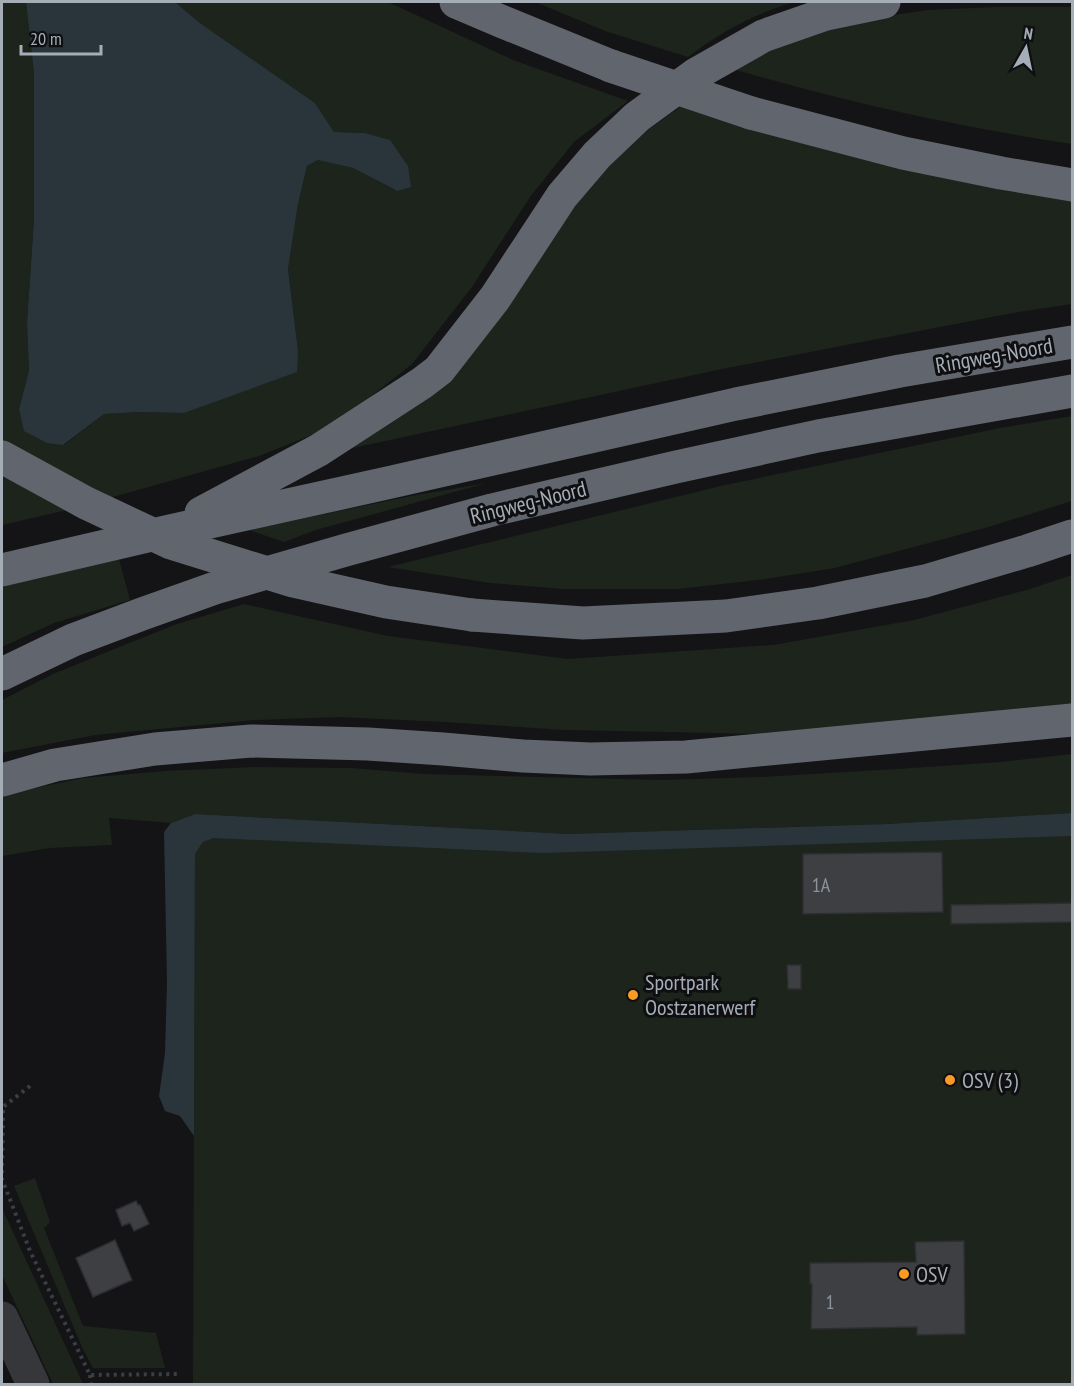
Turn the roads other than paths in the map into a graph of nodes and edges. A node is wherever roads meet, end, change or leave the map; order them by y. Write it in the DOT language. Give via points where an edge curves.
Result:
graph roads {
  1 [pos="456,2"];
  2 [pos="884,2"];
  3 [pos="1072,185"];
  4 [pos="1072,342"];
  5 [pos="1072,391"];
  6 [pos="2,457"];
  7 [pos="165,532"];
  8 [pos="1072,536"];
  9 [pos="2,570"];
  10 [pos="2,674"];
  11 [pos="1072,720"];
  12 [pos="2,780"];
  13 [pos="2,1318"];
  14 [pos="33,1384"];
  1 -- 3 [label="highway, bridge" via="611,66 751,113 903,153"];
  2 -- 7 [label="highway" via="826,14 763,36 696,74 637,117 562,196 495,298 439,370 319,450"];
  4 -- 7 [label="highway, Ringweg-Noord" via="736,404"];
  5 -- 10 [label="highway, Ringweg-Noord" via="818,436 492,510 215,588 73,640"];
  6 -- 8 [label="highway, bridge" via="171,543 292,581 386,602 472,615 583,623 738,615 925,581"];
  7 -- 9 [label="highway, Ringweg-Noord"];
  11 -- 12 [label="highway" via="686,757 591,759 368,744 251,741 144,751 55,765"];
  13 -- 14 [label="street"];
}
